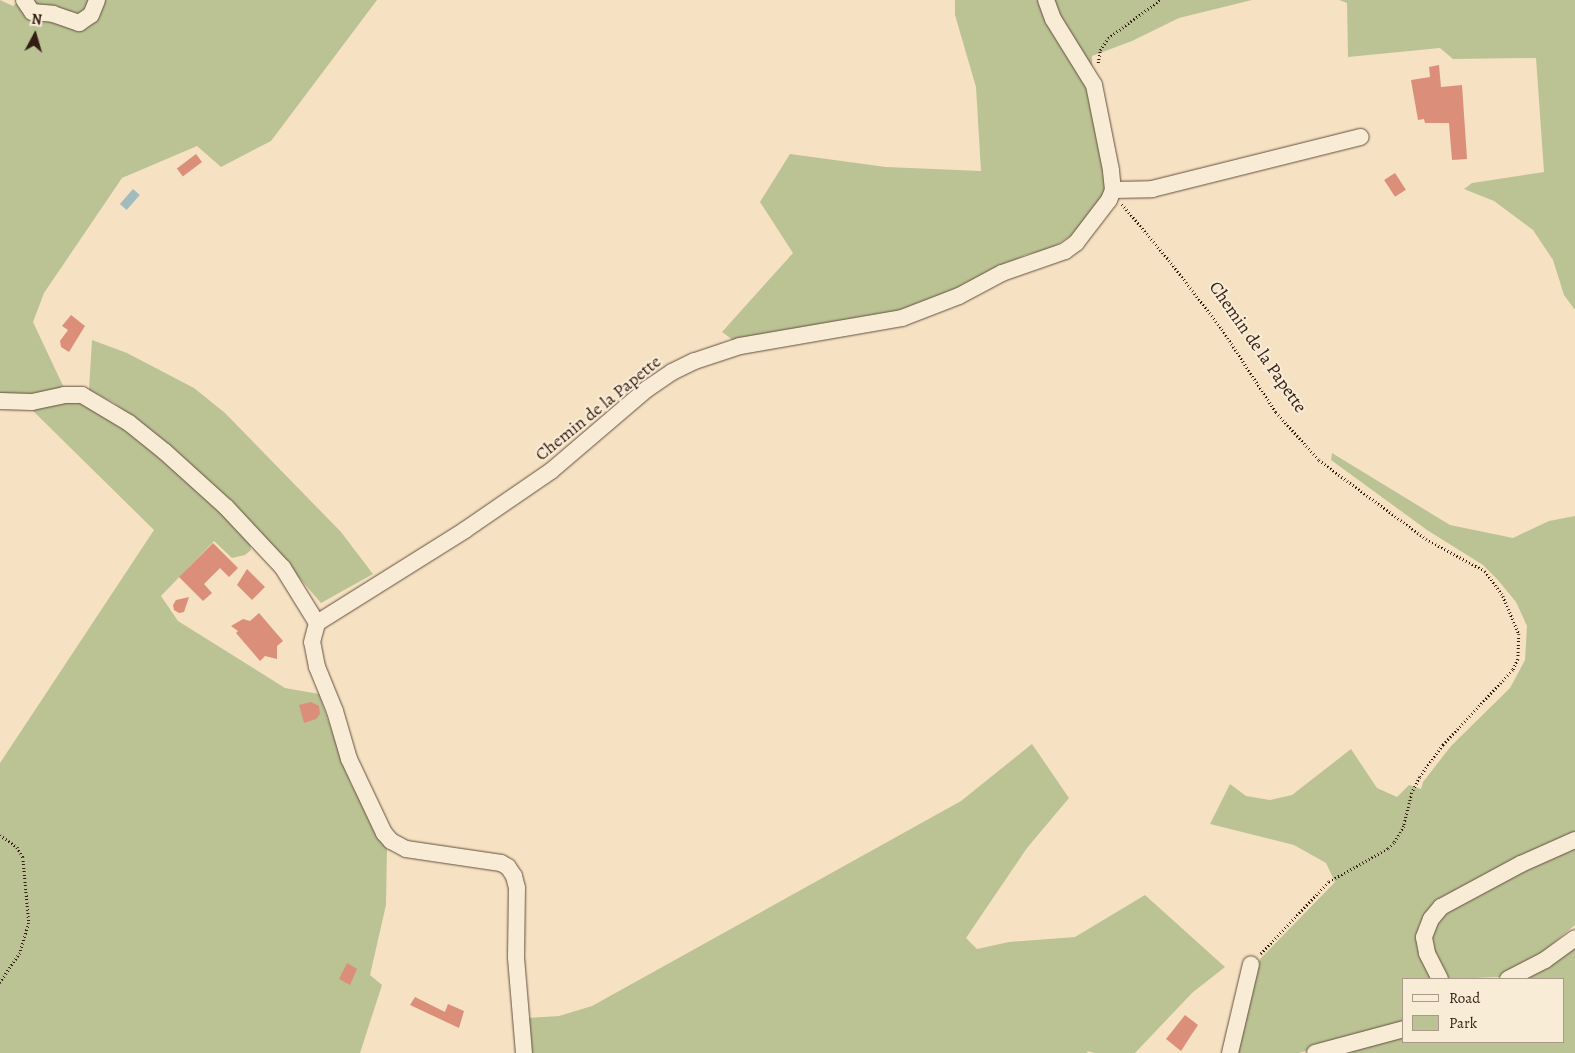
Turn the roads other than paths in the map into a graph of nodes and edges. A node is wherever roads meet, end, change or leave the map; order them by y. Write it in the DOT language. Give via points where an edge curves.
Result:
graph roads {
  1 [pos="24,0"];
  2 [pos="97,0"];
  3 [pos="1046,0"];
  4 [pos="1361,137"];
  5 [pos="1113,190"];
  6 [pos="0,402"];
  7 [pos="316,627"];
  8 [pos="1575,840"];
  9 [pos="1575,938"];
  10 [pos="1251,964"];
  11 [pos="1440,978"];
  12 [pos="1510,978"];
  13 [pos="1402,1030"];
  14 [pos="524,1053"];
  15 [pos="1230,1053"];
  16 [pos="1315,1053"];
  1 -- 2 [label="street" via="32,12 53,14 79,23 91,15"];
  3 -- 5 [label="street" via="1053,20 1094,85"];
  4 -- 5 [label="street" via="1152,189"];
  5 -- 7 [label="street, Chemin de la Papette" via="1101,212 1076,243 1065,251 1002,273 924,311 872,325 740,346 672,372 647,389 552,471"];
  6 -- 7 [label="street" via="32,402 82,395 129,423 226,507 283,568"];
  7 -- 14 [label="street" via="312,651 317,667 335,711 349,759 384,833 406,849 500,863 508,867 514,876 517,888 516,957"];
  8 -- 11 [label="street" via="1442,907 1424,936 1427,953"];
  9 -- 12 [label="street" via="1545,960"];
  10 -- 15 [label="street"];
  13 -- 16 [label="street"];
}
